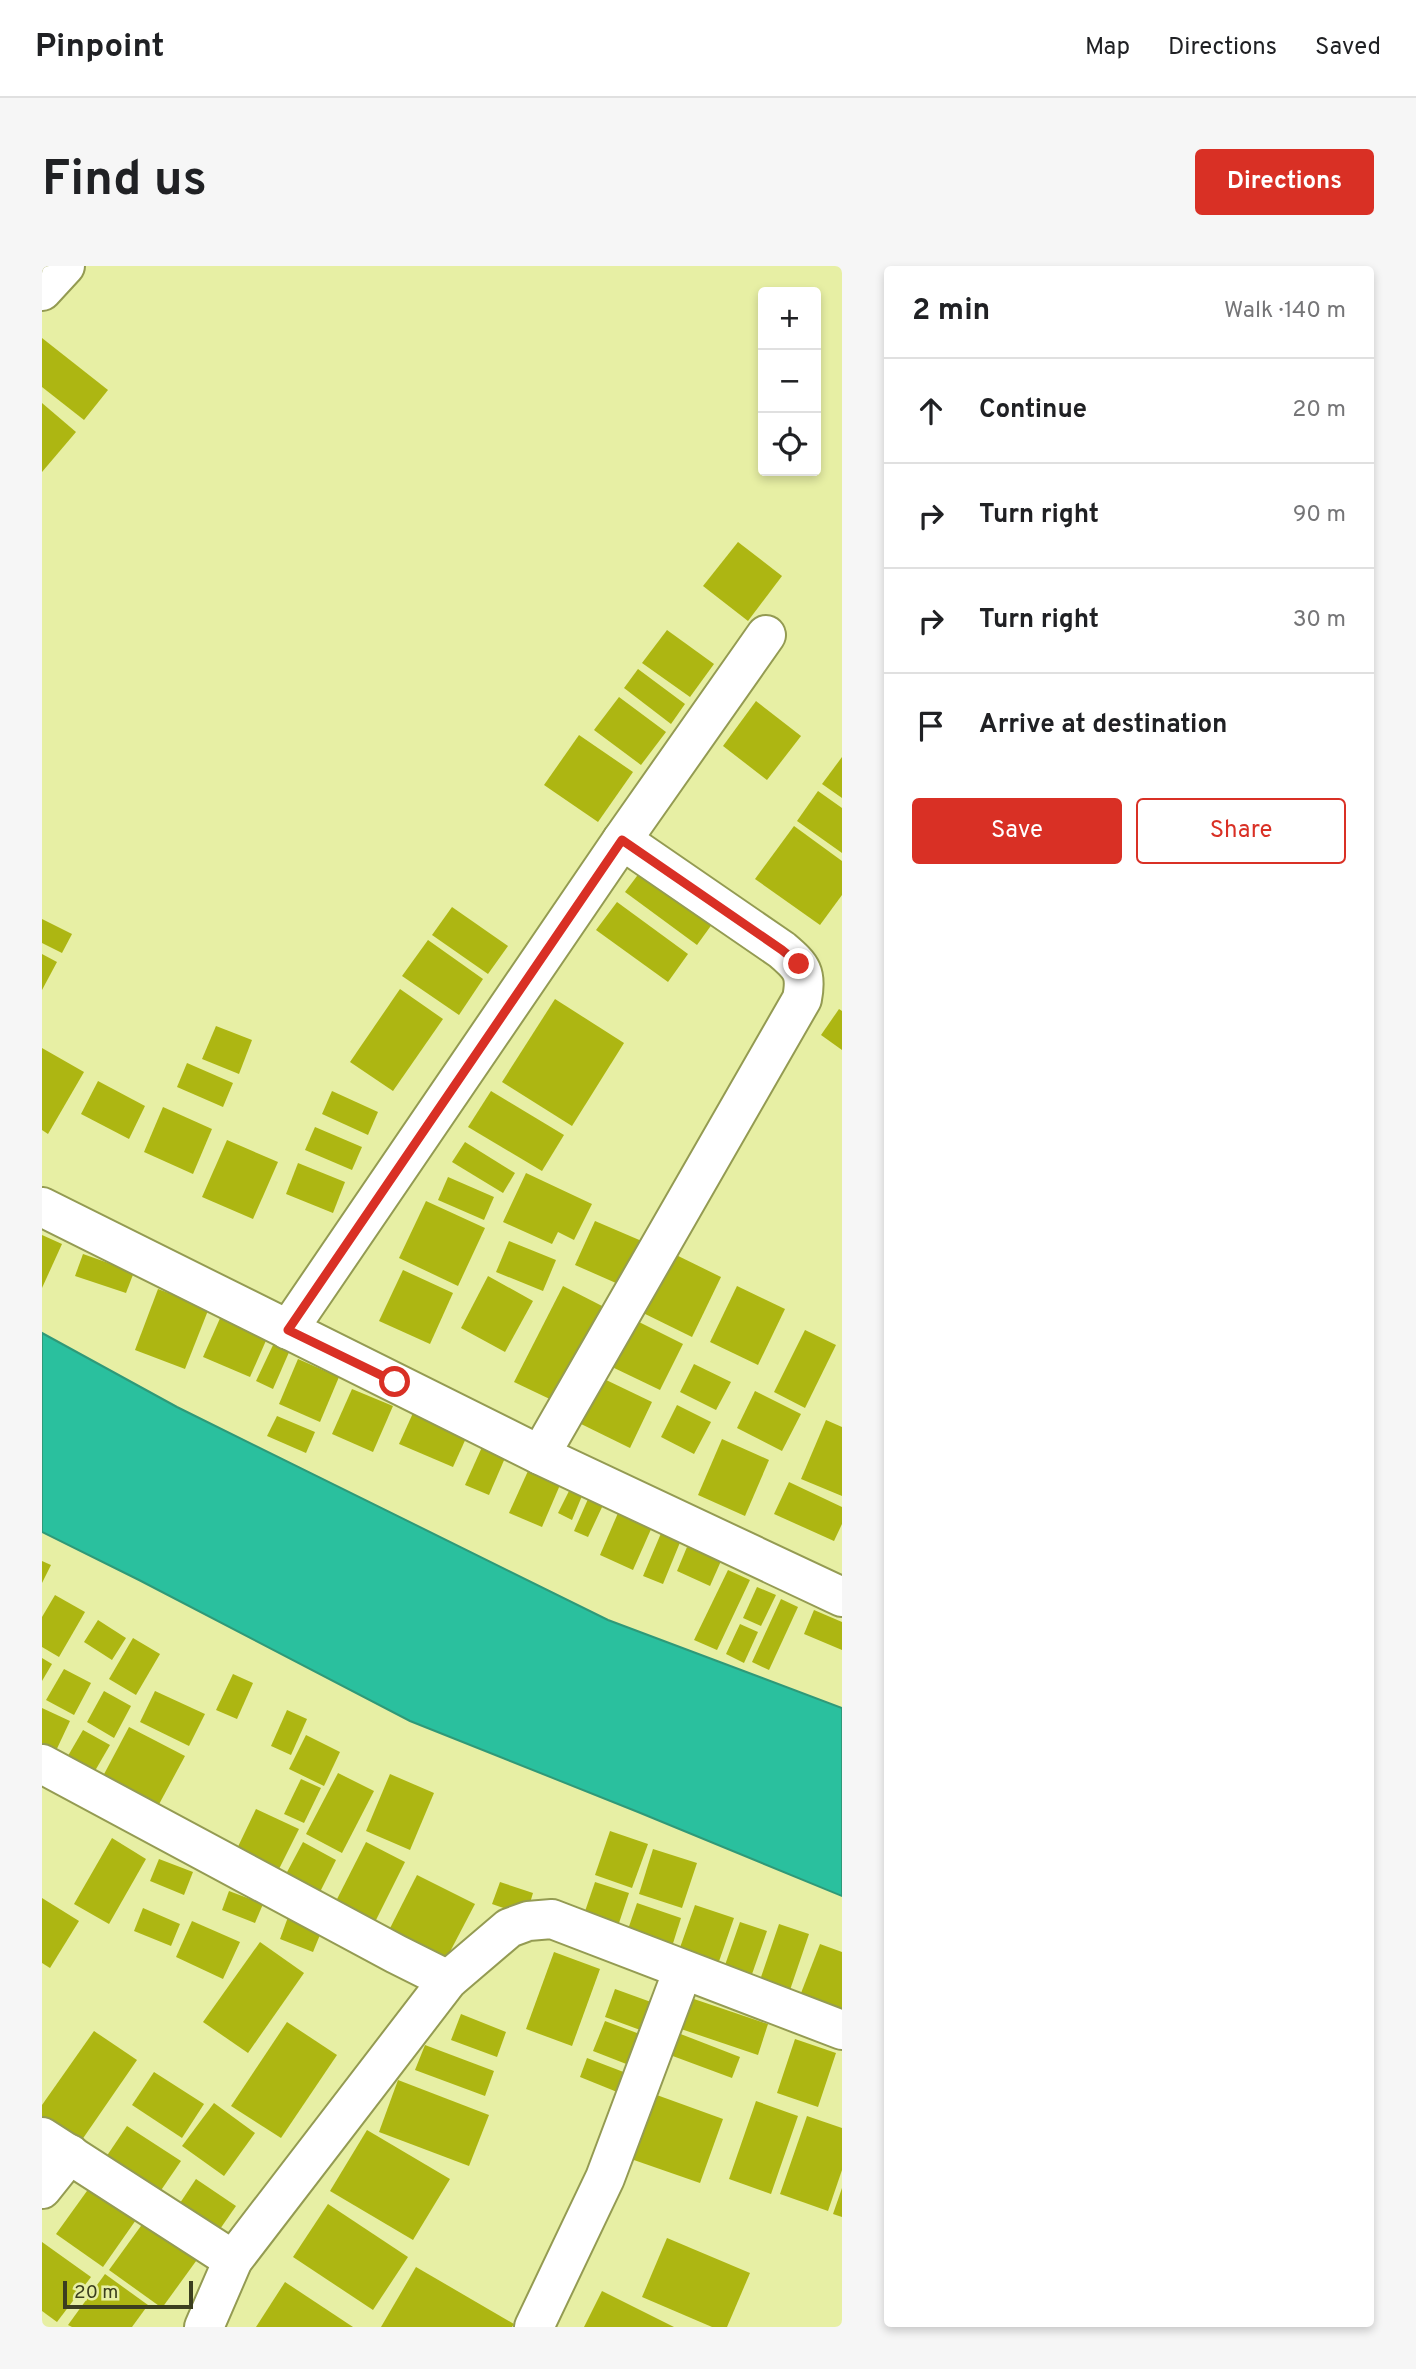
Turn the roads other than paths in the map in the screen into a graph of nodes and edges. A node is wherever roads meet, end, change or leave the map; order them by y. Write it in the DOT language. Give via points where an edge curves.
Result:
graph roads {
  1 [pos="65,266"];
  2 [pos="42,291"];
  3 [pos="766,635"];
  4 [pos="622,840"];
  5 [pos="42,1207"];
  6 [pos="288,1330"];
  7 [pos="540,1455"];
  8 [pos="842,1597"];
  9 [pos="42,1763"];
  10 [pos="683,1970"];
  11 [pos="448,1980"];
  12 [pos="842,2030"];
  13 [pos="56,2146"];
  14 [pos="42,2189"];
  15 [pos="233,2260"];
  16 [pos="204,2327"];
  17 [pos="534,2327"];
  1 -- 2 [label="street"];
  3 -- 4 [label="street"];
  4 -- 6 [label="street"];
  4 -- 7 [label="street" via="782,950 799,964 806,980 802,999"];
  5 -- 6 [label="street"];
  6 -- 7 [label="street"];
  7 -- 8 [label="street"];
  9 -- 11 [label="street"];
  10 -- 11 [label="street" via="552,1919 509,1928"];
  10 -- 12 [label="street"];
  10 -- 17 [label="street" via="605,2178"];
  11 -- 15 [label="street"];
  13 -- 14 [label="street"];
  13 -- 15 [label="street"];
  15 -- 16 [label="street"];
}
